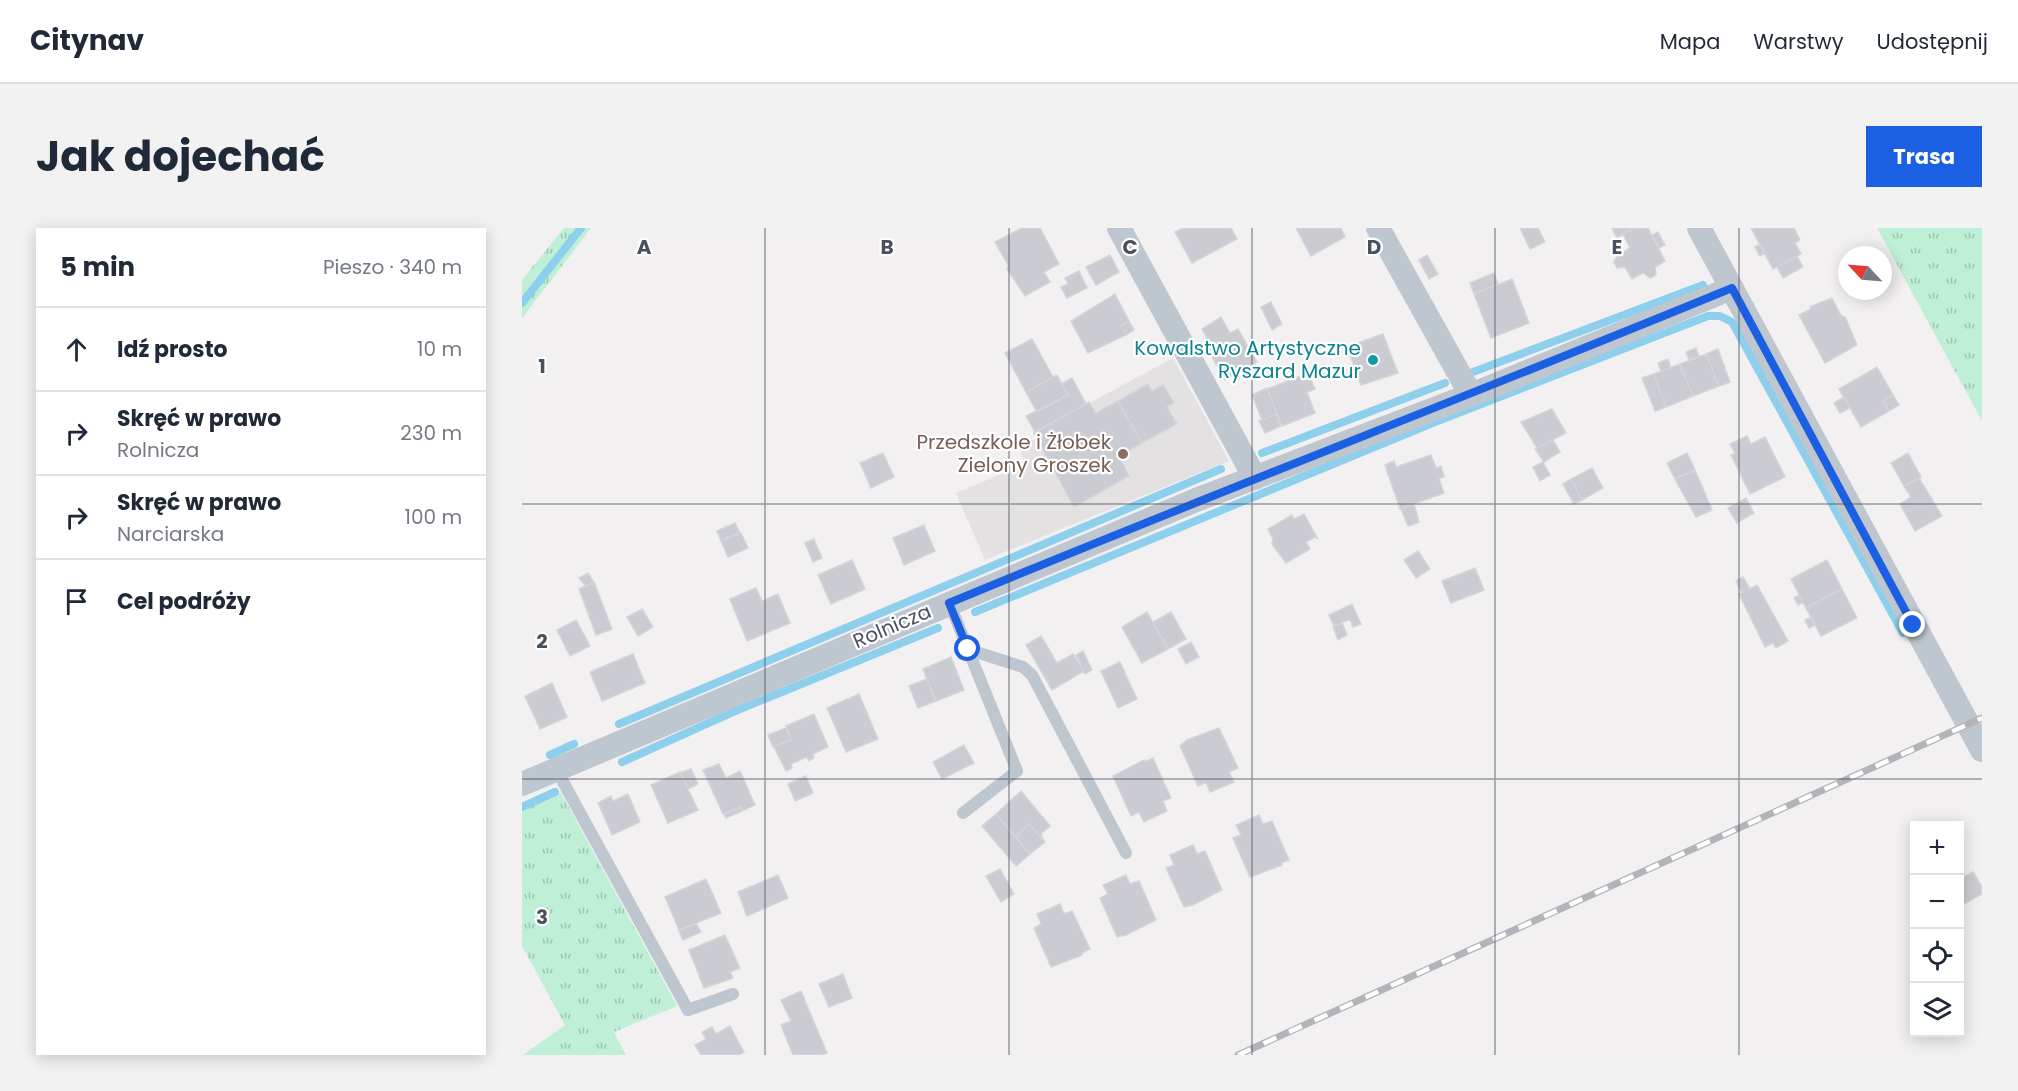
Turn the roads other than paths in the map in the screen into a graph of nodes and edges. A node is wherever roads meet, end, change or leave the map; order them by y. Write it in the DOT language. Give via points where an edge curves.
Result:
graph roads {
  1 [pos="1119,228"];
  2 [pos="1378,228"];
  3 [pos="1699,228"];
  4 [pos="1732,288"];
  5 [pos="1471,395"];
  6 [pos="1255,478"];
  7 [pos="949,603"];
  8 [pos="968,649"];
  9 [pos="1982,750"];
  10 [pos="556,769"];
  11 [pos="522,784"];
  12 [pos="963,813"];
  13 [pos="1126,853"];
  14 [pos="733,994"];
  1 -- 6 [label="street"];
  2 -- 5 [label="street"];
  3 -- 4 [label="street"];
  4 -- 5 [label="street, Rolnicza"];
  4 -- 9 [label="street"];
  5 -- 6 [label="street, Rolnicza"];
  6 -- 7 [label="street, Rolnicza"];
  7 -- 8 [label="lane"];
  7 -- 10 [label="street, Rolnicza"];
  8 -- 12 [label="lane" via="1017,771"];
  8 -- 13 [label="lane" via="1023,667 1032,675"];
  10 -- 11 [label="street, Rolnicza"];
  10 -- 14 [label="lane" via="688,1010"];
}
